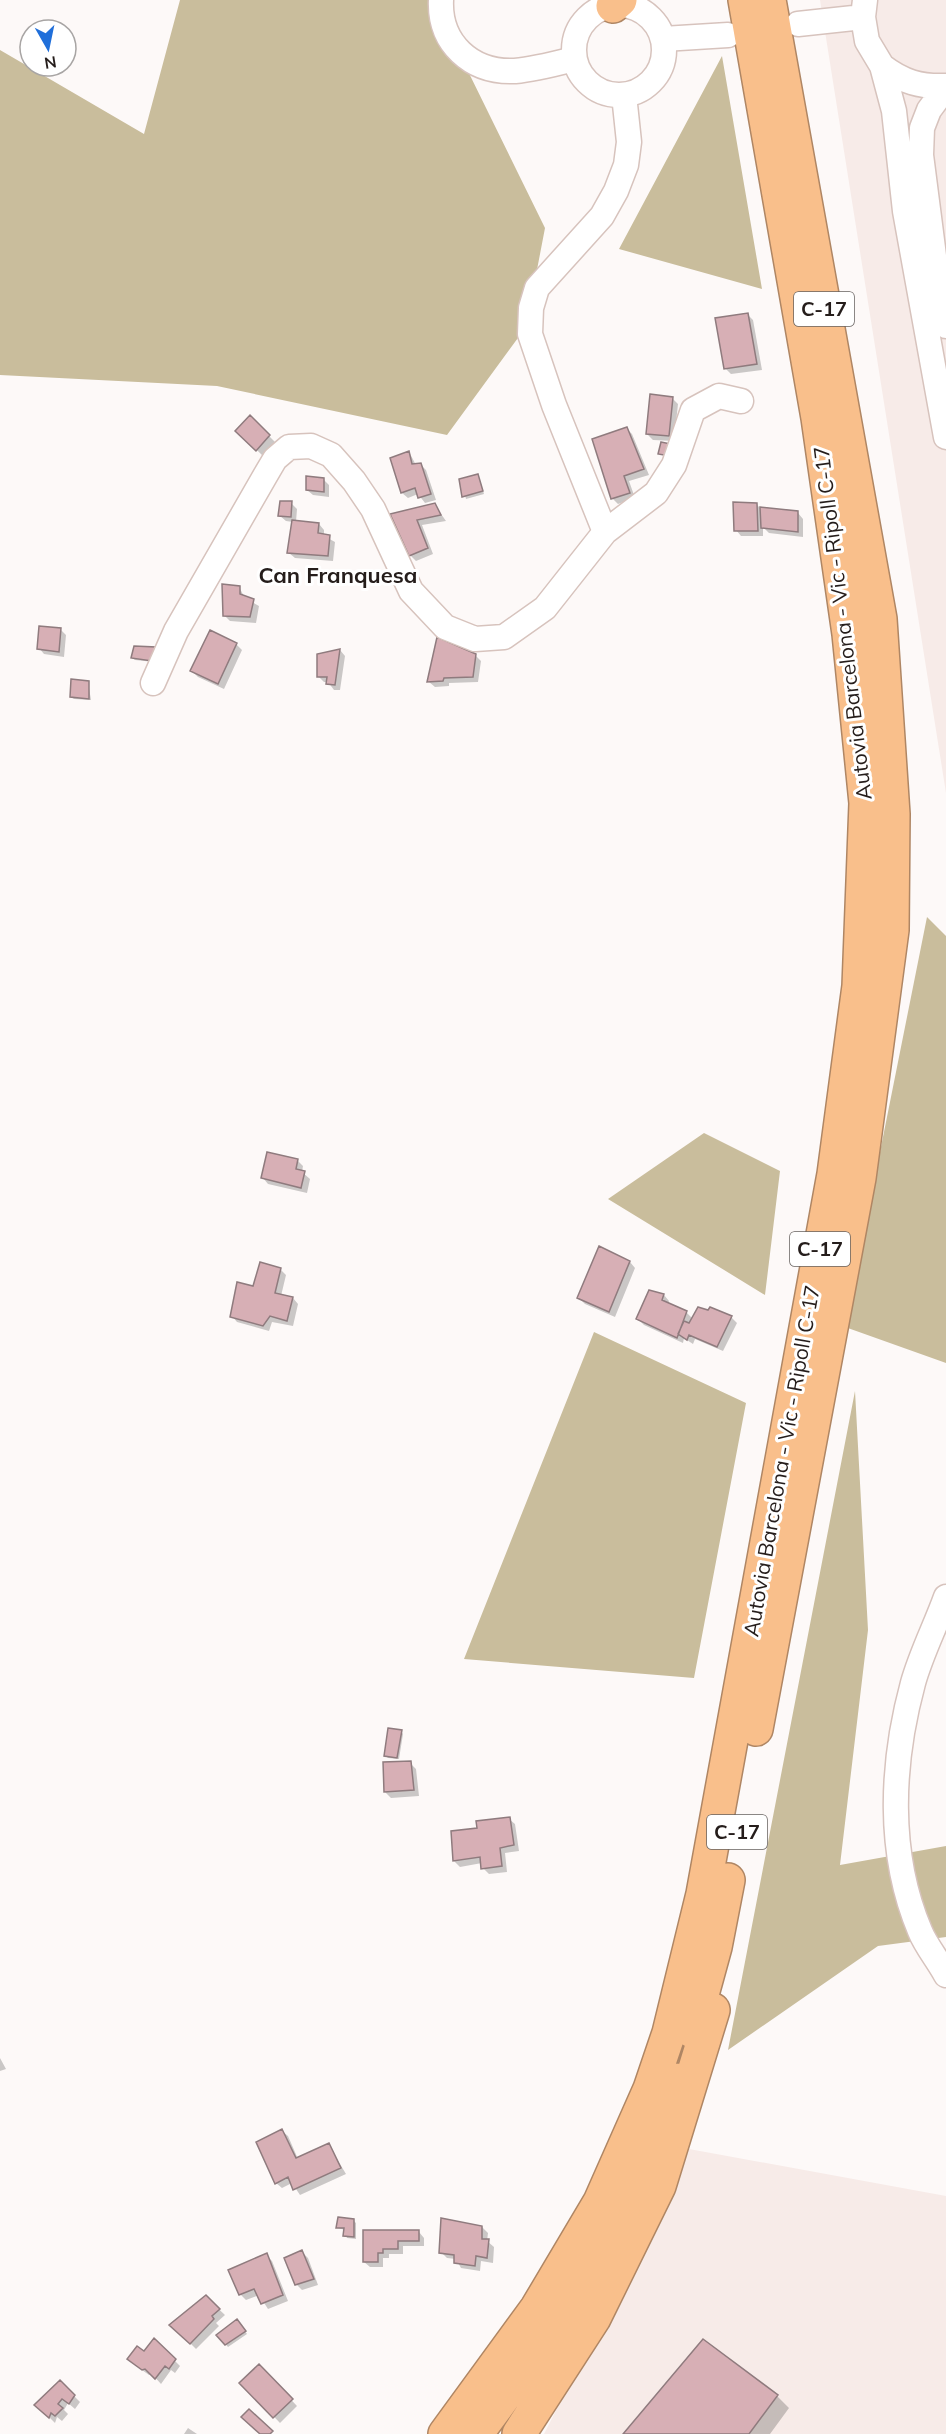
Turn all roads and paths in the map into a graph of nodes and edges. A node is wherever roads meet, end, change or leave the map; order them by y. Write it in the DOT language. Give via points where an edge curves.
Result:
graph roads {
  1 [pos="441,0"];
  2 [pos="745,0"];
  3 [pos="769,0"];
  4 [pos="616,3"];
  5 [pos="864,9"];
  6 [pos="798,24"];
  7 [pos="728,35"];
  8 [pos="663,39"];
  9 [pos="574,59"];
  10 [pos="882,66"];
  11 [pos="946,86"];
  12 [pos="624,95"];
  13 [pos="946,326"];
  14 [pos="741,401"];
  15 [pos="946,437"];
  16 [pos="605,532"];
  17 [pos="153,683"];
  18 [pos="946,1597"];
  19 [pos="715,1947"];
  20 [pos="946,1975"];
  21 [pos="445,2434"];
  22 [pos="476,2434"];
  23 [pos="519,2434"];
  1 -- 9 [label="street" via="442,24 450,43 488,67 520,70"];
  2 -- 21 [label="highway, Autovia Barcelona - Vic - Ripoll C-17 / C-17" via="818,418 849,634 866,803 859,986 824,1232 703,1894 669,2034 650,2089 600,2202 537,2308"];
  3 -- 19 [label="highway, Autovia Barcelona - Vic - Ripoll C-17 / C-17" via="879,619 893,814 892,930 860,1178"];
  4 -- 8 [label="street" via="644,13 656,24"];
  4 -- 9 [label="street" via="596,11 582,24 574,40"];
  5 -- 6 [label="street"];
  5 -- 10 [label="street" via="867,41"];
  7 -- 8 [label="street"];
  8 -- 12 [label="street" via="664,54 656,75 639,91"];
  9 -- 12 [label="street" via="579,72 592,86 611,95"];
  10 -- 11 [label="street" via="901,80 924,87"];
  10 -- 15 [label="street" via="894,111 906,211"];
  11 -- 13 [label="street" via="922,128 921,155"];
  12 -- 16 [label="street" via="629,142 616,191 602,216 537,288 531,308 533,344"];
  14 -- 16 [label="street" via="719,396 693,410 674,465 656,493"];
  16 -- 17 [label="street" via="545,608 504,637 475,639 447,629 411,591 373,509 331,455 311,446 289,447 275,459 259,486 176,631"];
  18 -- 20 [label="street" via="914,1682 900,1760 894,1826 909,1900 921,1934"];
  19 -- 22 [label="highway, Autovia Barcelona - Vic - Ripoll C-17 / C-17" via="687,2049 632,2188 598,2253 525,2371"];
  19 -- 23 [label="highway" via="721,1983 659,2186 594,2318"];
}
